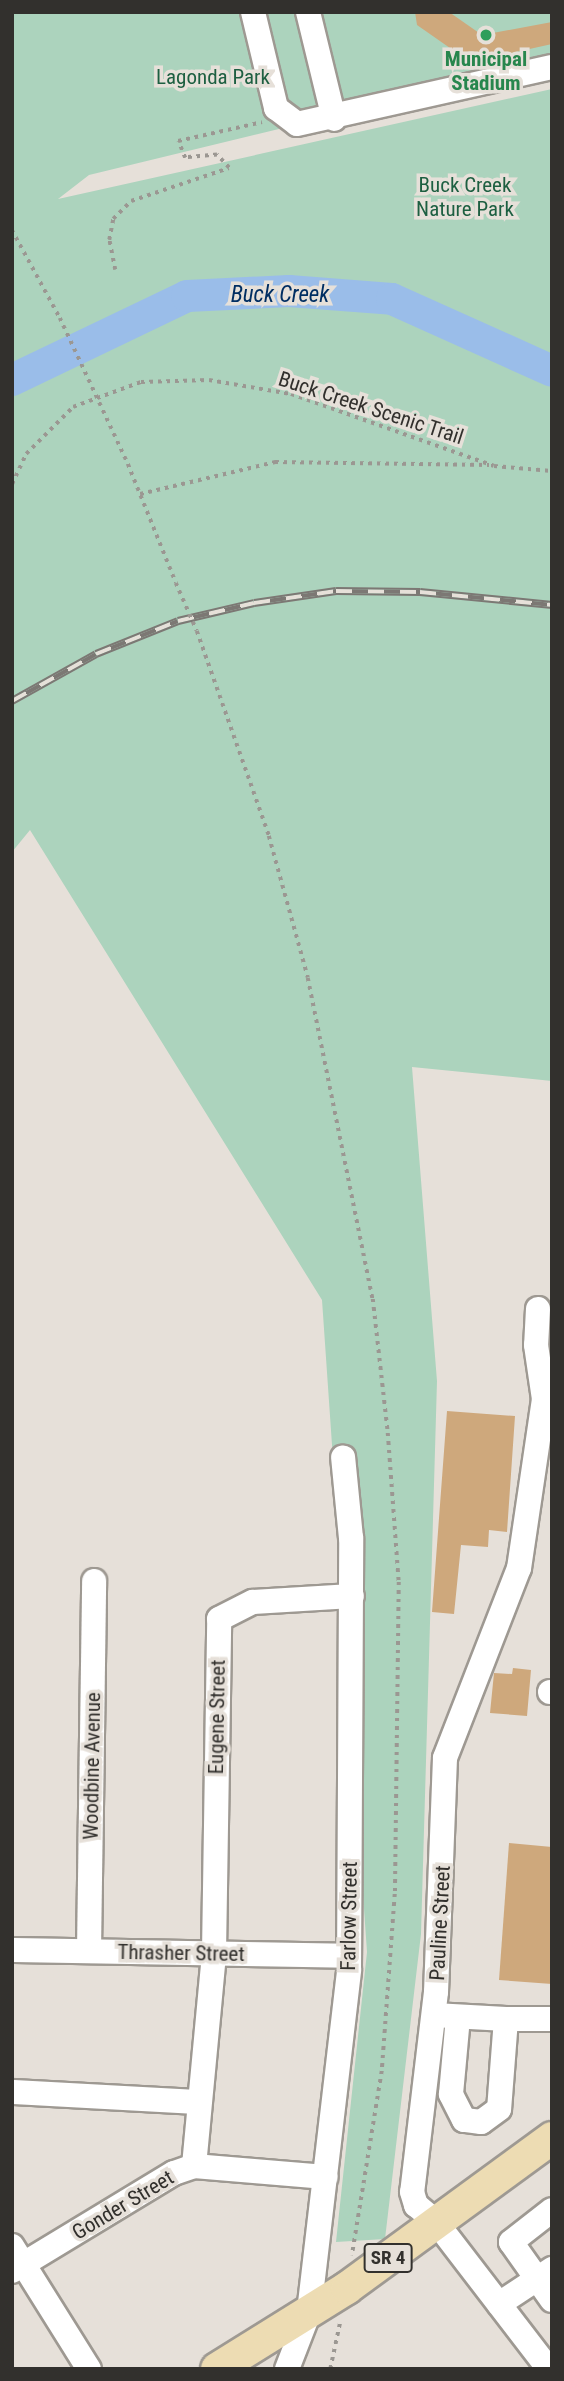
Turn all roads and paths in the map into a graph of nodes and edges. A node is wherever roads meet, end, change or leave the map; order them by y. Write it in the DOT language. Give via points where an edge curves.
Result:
graph roads {
  1 [pos="253,12"];
  2 [pos="307,12"];
  3 [pos="552,67"];
  4 [pos="282,117"];
  5 [pos="334,119"];
  6 [pos="12,230"];
  7 [pos="115,270"];
  8 [pos="494,466"];
  9 [pos="552,471"];
  10 [pos="12,484"];
  11 [pos="140,494"];
  12 [pos="197,631"];
  13 [pos="538,1309"];
  14 [pos="343,1457"];
  15 [pos="94,1581"];
  16 [pos="352,1596"];
  17 [pos="12,1950"];
  18 [pos="89,1951"];
  19 [pos="214,1953"];
  20 [pos="349,1956"];
  21 [pos="446,2016"];
  22 [pos="506,2019"];
  23 [pos="552,2019"];
  24 [pos="12,2092"];
  25 [pos="199,2102"];
  26 [pos="552,2138"];
  27 [pos="194,2166"];
  28 [pos="326,2177"];
  29 [pos="552,2210"];
  30 [pos="436,2222"];
  31 [pos="15,2261"];
  32 [pos="544,2274"];
  33 [pos="552,2300"];
  34 [pos="499,2304"];
  35 [pos="309,2312"];
  36 [pos="89,2369"];
  37 [pos="217,2369"];
  38 [pos="287,2369"];
  39 [pos="549,2369"];
  1 -- 4 [label="street"];
  2 -- 5 [label="street"];
  3 -- 5 [label="street"];
  4 -- 5 [label="street" via="297,124"];
  4 -- 7 [label="path" via="178,141 185,158 217,155 229,167 131,201 113,219 108,240"];
  6 -- 11 [label="path, bridge" via="60,318"];
  8 -- 9 [label="path, Buck Creek Scenic Trail"];
  8 -- 10 [label="path, Buck Creek Scenic Trail" via="291,394 209,380 154,381 73,407 26,454"];
  8 -- 11 [label="path" via="275,461"];
  11 -- 12 [label="path, bridge"];
  13 -- 21 [label="street, Pauline Street" via="536,1345 544,1399 519,1567 445,1758"];
  14 -- 16 [label="street, Farlow Street"];
  15 -- 18 [label="street, Woodbine Avenue"];
  16 -- 19 [label="street, Eugene Street" via="253,1602 219,1619"];
  16 -- 20 [label="street, Farlow Street"];
  17 -- 18 [label="street, Thrasher Street"];
  18 -- 19 [label="street, Thrasher Street"];
  19 -- 20 [label="street, Thrasher Street"];
  19 -- 25 [label="street"];
  20 -- 28 [label="street, Farlow Street"];
  21 -- 22 [label="street"];
  21 -- 22 [label="street" via="451,2094 464,2120 481,2122 499,2109"];
  21 -- 30 [label="street, Pauline Street" via="412,2192 416,2205"];
  22 -- 23 [label="street"];
  24 -- 25 [label="street"];
  25 -- 27 [label="street"];
  26 -- 30 [label="main road, SR 4"];
  27 -- 28 [label="street, Gonder Street"];
  27 -- 31 [label="street, Gonder Street" via="174,2172"];
  28 -- 35 [label="street, Farlow Street"];
  29 -- 32 [label="street" via="511,2242"];
  30 -- 34 [label="street, Pauline Street"];
  30 -- 35 [label="main road, SR 4"];
  31 -- 36 [label="street"];
  32 -- 33 [label="street"];
  32 -- 34 [label="street"];
  34 -- 39 [label="street, Pauline Street"];
  35 -- 37 [label="main road, SR 4"];
  35 -- 38 [label="street, Farlow Street"];
}
